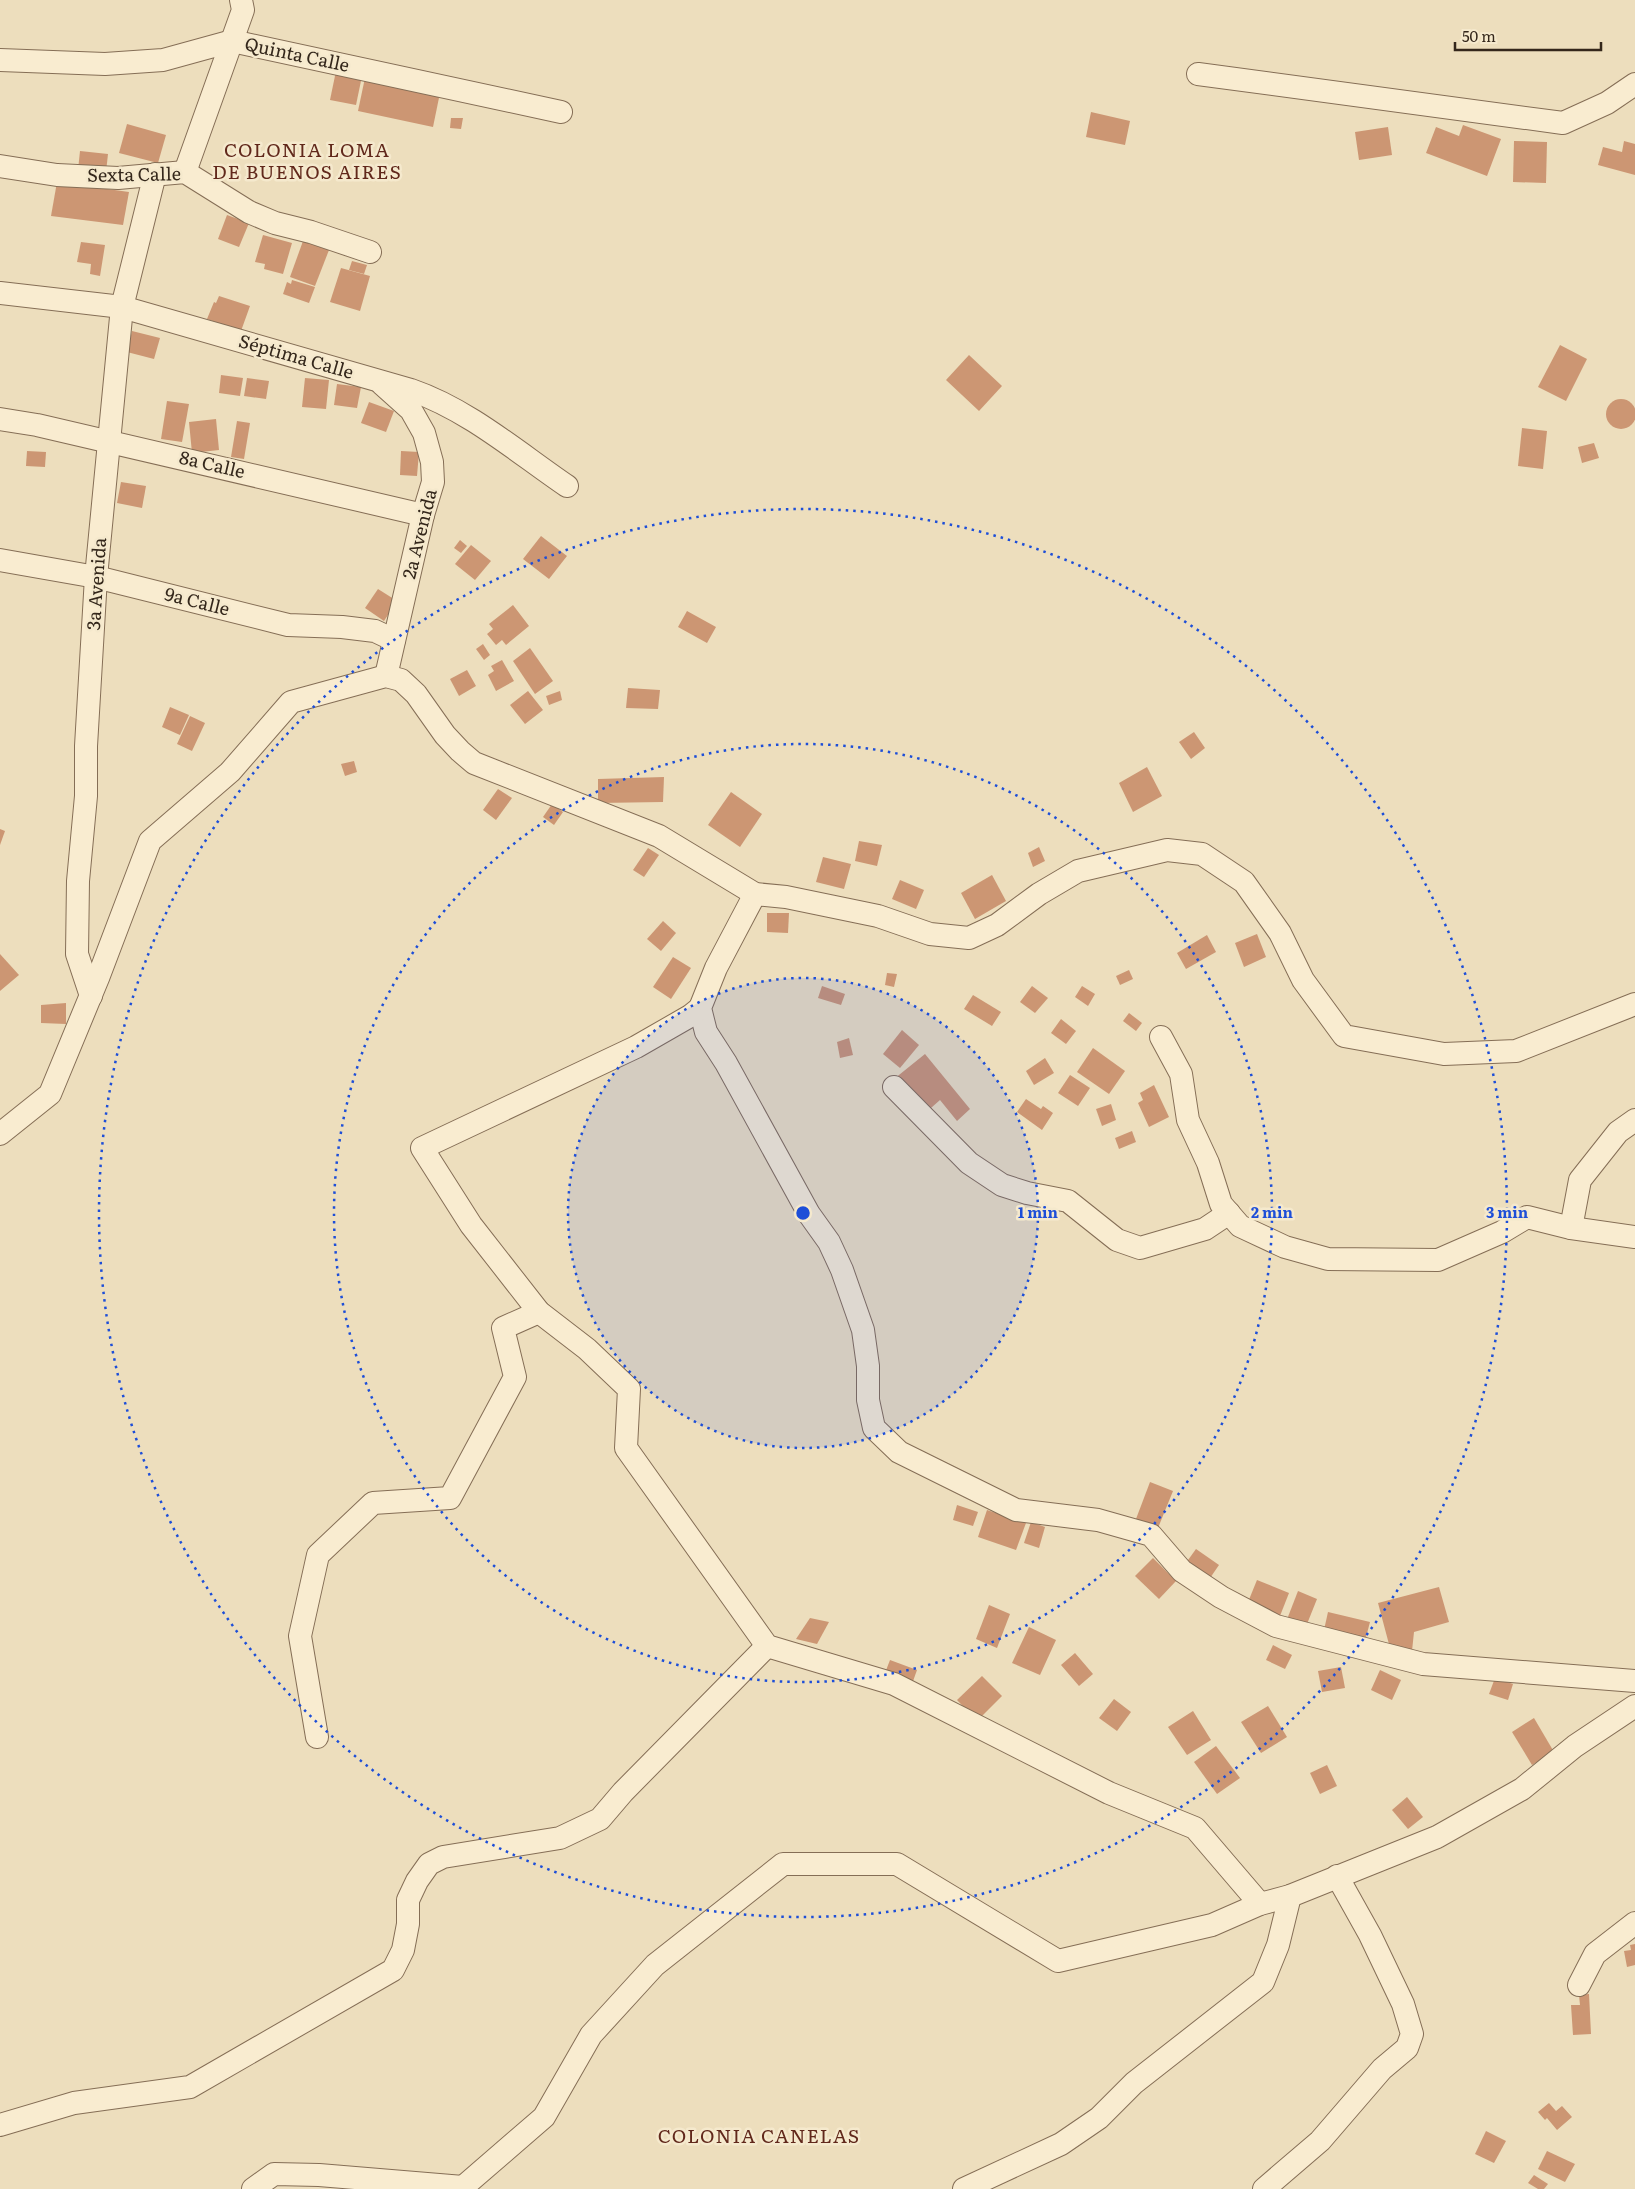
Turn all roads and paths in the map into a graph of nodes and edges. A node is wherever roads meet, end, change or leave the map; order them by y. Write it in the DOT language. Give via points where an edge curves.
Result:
graph roads {
  1 [pos="241,0"];
  2 [pos="232,41"];
  3 [pos="0,60"];
  4 [pos="1198,74"];
  5 [pos="1635,84"];
  6 [pos="562,112"];
  7 [pos="0,166"];
  8 [pos="185,172"];
  9 [pos="155,174"];
  10 [pos="370,252"];
  11 [pos="0,293"];
  12 [pos="122,307"];
  13 [pos="378,380"];
  14 [pos="0,419"];
  15 [pos="109,441"];
  16 [pos="566,486"];
  17 [pos="423,515"];
  18 [pos="0,560"];
  19 [pos="96,577"];
  20 [pos="394,640"];
  21 [pos="386,676"];
  22 [pos="754,894"];
  23 [pos="91,996"];
  24 [pos="1635,1004"];
  25 [pos="700,1008"];
  26 [pos="1161,1037"];
  27 [pos="894,1087"];
  28 [pos="1635,1120"];
  29 [pos="0,1134"];
  30 [pos="1230,1213"];
  31 [pos="1571,1228"];
  32 [pos="1635,1237"];
  33 [pos="539,1312"];
  34 [pos="767,1646"];
  35 [pos="1635,1681"];
  36 [pos="1635,1706"];
  37 [pos="318,1737"];
  38 [pos="1336,1876"];
  39 [pos="1290,1896"];
  40 [pos="1260,1904"];
  41 [pos="1635,1923"];
  42 [pos="1579,1985"];
  43 [pos="0,2125"];
  44 [pos="459,2188"];
  45 [pos="253,2189"];
  46 [pos="964,2189"];
  47 [pos="1265,2189"];
  1 -- 2 [label="street" via="244,10"];
  2 -- 3 [label="street, Quinta Calle" via="163,60 105,64"];
  2 -- 6 [label="street, Quinta Calle"];
  2 -- 8 [label="street"];
  4 -- 5 [label="street" via="1563,122 1607,103"];
  7 -- 9 [label="street, Sexta Calle" via="57,175 118,178"];
  8 -- 9 [label="street, Sexta Calle"];
  8 -- 10 [label="street, Sexta Calle" via="249,212"];
  9 -- 12 [label="street, 3a Avenida"];
  11 -- 12 [label="street, Séptima Calle"];
  12 -- 13 [label="street, Séptima Calle"];
  12 -- 15 [label="street, 3a Avenida"];
  13 -- 16 [label="street, Séptima Calle" via="433,398 474,421"];
  13 -- 17 [label="street, 2a Avenida" via="411,410 424,433 432,462 433,482"];
  14 -- 15 [label="street, 8a Calle"];
  15 -- 17 [label="street, 8a Calle"];
  15 -- 19 [label="street, 3a Avenida"];
  17 -- 20 [label="street, 2a Avenida"];
  18 -- 19 [label="street, 9a Calle"];
  19 -- 20 [label="street, 9a Calle" via="288,625 375,631"];
  19 -- 23 [label="street, 3a Avenida" via="77,945"];
  20 -- 21 [label="street, 2a Avenida"];
  21 -- 22 [label="street" via="401,680 416,694 445,734 474,763 659,836"];
  21 -- 23 [label="street" via="291,702 230,772 150,841"];
  22 -- 24 [label="street" via="786,896 878,916 930,934 970,938 997,925 1078,871 1167,850 1185,851 1202,854 1244,882 1280,933 1303,980 1344,1036 1444,1054 1516,1051"];
  22 -- 25 [label="street" via="716,968"];
  23 -- 29 [label="street" via="50,1094"];
  25 -- 33 [label="street" via="636,1047 422,1148 471,1226"];
  25 -- 35 [label="street" via="706,1032 809,1214 829,1242 842,1270 863,1330 868,1400 874,1428 899,1452 1016,1510 1098,1520 1151,1535 1182,1571 1221,1597 1276,1626 1423,1664"];
  26 -- 30 [label="street" via="1181,1074 1188,1120 1208,1163 1221,1204"];
  27 -- 30 [label="street" via="969,1163 1002,1185 1068,1201 1117,1240 1140,1248 1205,1229"];
  28 -- 31 [label="street" via="1618,1132 1580,1180"];
  30 -- 31 [label="street" via="1240,1226 1285,1247 1328,1259 1438,1260 1502,1232 1527,1217"];
  31 -- 32 [label="street"];
  33 -- 34 [label="street" via="588,1349 629,1389 626,1448"];
  33 -- 37 [label="street" via="503,1328 515,1377 450,1498 373,1503 318,1555 300,1636"];
  34 -- 40 [label="street" via="894,1684 1109,1793 1195,1828"];
  34 -- 43 [label="street" via="600,1819 560,1838 443,1857 429,1864 408,1900 403,1950 393,1970 190,2087 74,2103"];
  36 -- 38 [label="street" via="1575,1746 1522,1789 1437,1837"];
  38 -- 39 [label="street"];
  38 -- 47 [label="street" via="1399,1995 1412,2034 1407,2048 1382,2069 1320,2141"];
  39 -- 40 [label="street"];
  39 -- 46 [label="street" via="1278,1945 1263,1982 1134,2083 1099,2118 1061,2144"];
  40 -- 44 [label="street" via="1212,1925 1058,1961 897,1864 783,1864 655,1965 591,2035 544,2117"];
  41 -- 42 [label="street" via="1595,1954"];
  44 -- 45 [label="street" via="274,2174"];
}
